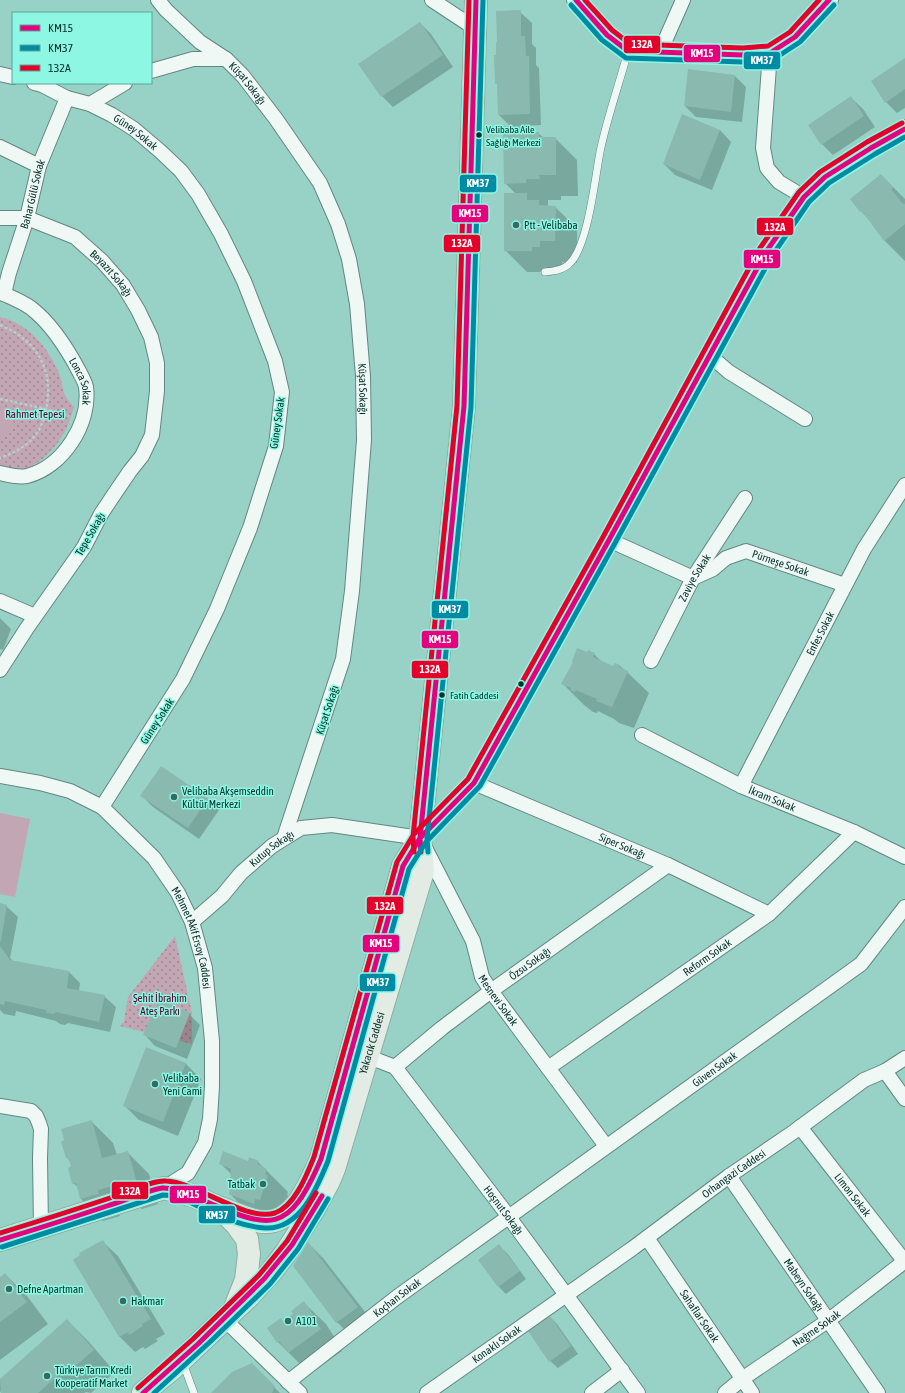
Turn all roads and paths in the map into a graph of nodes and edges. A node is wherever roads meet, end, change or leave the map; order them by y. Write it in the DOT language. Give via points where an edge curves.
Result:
graph roads {
  1 [pos="158,0"];
  2 [pos="432,0"];
  3 [pos="476,0"];
  4 [pos="576,0"];
  5 [pos="683,0"];
  6 [pos="829,0"];
  7 [pos="476,29"];
  8 [pos="628,51"];
  9 [pos="660,52"];
  10 [pos="770,53"];
  11 [pos="226,59"];
  12 [pos="152,71"];
  13 [pos="0,74"];
  14 [pos="12,77"];
  15 [pos="39,84"];
  16 [pos="123,84"];
  17 [pos="68,98"];
  18 [pos="90,104"];
  19 [pos="905,129"];
  20 [pos="0,148"];
  21 [pos="39,166"];
  22 [pos="804,197"];
  23 [pos="0,218"];
  24 [pos="27,218"];
  25 [pos="545,272"];
  26 [pos="2,293"];
  27 [pos="0,325"];
  28 [pos="709,355"];
  29 [pos="157,390"];
  30 [pos="0,399"];
  31 [pos="46,409"];
  32 [pos="805,419"];
  33 [pos="82,420"];
  34 [pos="0,458"];
  35 [pos="0,473"];
  36 [pos="905,485"];
  37 [pos="745,498"];
  38 [pos="609,540"];
  39 [pos="693,578"];
  40 [pos="845,585"];
  41 [pos="0,601"];
  42 [pos="35,616"];
  43 [pos="651,661"];
  44 [pos="0,670"];
  45 [pos="642,735"];
  46 [pos="0,776"];
  47 [pos="474,783"];
  48 [pos="741,786"];
  49 [pos="102,807"];
  50 [pos="854,832"];
  51 [pos="284,838"];
  52 [pos="420,838"];
  53 [pos="905,857"];
  54 [pos="668,865"];
  55 [pos="905,907"];
  56 [pos="769,914"];
  57 [pos="192,922"];
  58 [pos="491,991"];
  59 [pos="359,1053"];
  60 [pos="905,1058"];
  61 [pos="395,1067"];
  62 [pos="548,1068"];
  63 [pos="885,1071"];
  64 [pos="905,1099"];
  65 [pos="0,1106"];
  66 [pos="800,1127"];
  67 [pos="606,1146"];
  68 [pos="729,1176"];
  69 [pos="164,1188"];
  70 [pos="216,1206"];
  71 [pos="508,1216"];
  72 [pos="41,1228"];
  73 [pos="647,1238"];
  74 [pos="0,1240"];
  75 [pos="905,1261"];
  76 [pos="566,1295"];
  77 [pos="228,1316"];
  78 [pos="829,1320"];
  79 [pos="182,1360"];
  80 [pos="622,1370"];
  81 [pos="742,1379"];
  82 [pos="288,1382"];
  83 [pos="143,1393"];
  84 [pos="194,1393"];
  85 [pos="300,1393"];
  86 [pos="427,1393"];
  87 [pos="592,1393"];
  88 [pos="638,1393"];
  89 [pos="725,1393"];
  90 [pos="752,1393"];
  91 [pos="878,1393"];
  1 -- 11 [label="street, Küşat Sokağı" via="200,42"];
  2 -- 7 [label="street"];
  3 -- 7 [label="main road, Yakacık Caddesi"];
  4 -- 8 [label="street" via="607,35"];
  5 -- 9 [label="street"];
  6 -- 10 [label="street" via="794,37"];
  7 -- 52 [label="main road, Yakacık Caddesi" via="464,406"];
  8 -- 9 [label="street"];
  8 -- 25 [label="lane" via="600,151 593,196 580,248 571,263 552,272"];
  9 -- 10 [label="street" via="742,55"];
  10 -- 22 [label="street" via="763,148 767,168 779,182"];
  11 -- 12 [label="street" via="193,60"];
  11 -- 51 [label="street, Küşat Sokağı" via="243,76 276,119 320,183 338,224 349,259 357,304 361,352 364,440 343,659"];
  13 -- 14 [label="street"];
  15 -- 17 [label="street, Güney Sokak"];
  16 -- 18 [label="street"];
  17 -- 18 [label="street, Güney Sokak"];
  17 -- 21 [label="street, Bahar Gülü Sokak"];
  18 -- 49 [label="street, Güney Sokak" via="134,129 181,171 198,194 244,281 275,361 282,392 276,446 250,528 217,609 184,679"];
  19 -- 22 [label="street" via="826,177"];
  20 -- 21 [label="street"];
  21 -- 24 [label="street, Bahar Gülü Sokak"];
  22 -- 28 [label="street" via="766,252"];
  23 -- 24 [label="street, Beyazıt Sokağı"];
  24 -- 26 [label="street, Bahar Gülü Sokak"];
  24 -- 29 [label="street, Beyazıt Sokağı" via="75,237 102,261 123,285 151,337 157,362"];
  26 -- 33 [label="street, Lonca Sokak" via="31,308 54,331 72,356 86,386 86,411"];
  27 -- 31 [label="path" via="22,337 39,356 48,381"];
  28 -- 32 [label="street" via="729,372"];
  28 -- 38 [label="street"];
  29 -- 42 [label="street, Tepe Sokağı" via="152,435 142,456 101,514 84,547"];
  30 -- 31 [label="path"];
  31 -- 33 [label="path"];
  31 -- 34 [label="path" via="40,430 31,441"];
  33 -- 35 [label="street, Lonca Sokak" via="76,436 62,455 44,469 26,476"];
  36 -- 40 [label="street, Enfes Sokak" via="864,549"];
  37 -- 39 [label="street, Zaviye Sokak"];
  38 -- 39 [label="street"];
  38 -- 47 [label="street"];
  39 -- 40 [label="street, Pürneşe Sokak" via="713,569 726,558 746,551"];
  39 -- 43 [label="street, Zaviye Sokak"];
  40 -- 48 [label="street, Enfes Sokak"];
  41 -- 42 [label="street"];
  42 -- 44 [label="street, Tepe Sokağı"];
  45 -- 48 [label="street, İkram Sokak"];
  46 -- 49 [label="street, Mehmet Akif Ersoy Caddesi" via="70,791"];
  47 -- 52 [label="street"];
  47 -- 54 [label="street, Siper Sokağı"];
  48 -- 50 [label="street, İkram Sokak"];
  49 -- 57 [label="street, Mehmet Akif Ersoy Caddesi" via="154,858 178,893"];
  50 -- 53 [label="street, İkram Sokak"];
  50 -- 56 [label="street, Reform Sokak"];
  51 -- 52 [label="street, Kutup Sokağı" via="301,828 332,825"];
  51 -- 57 [label="street, Kutup Sokağı" via="241,873 222,896"];
  52 -- 58 [label="street, Mesnevi Sokak" via="473,941 482,976"];
  52 -- 59 [label="main road, Yakacık Caddesi" via="423,871"];
  54 -- 56 [label="street, Siper Sokağı"];
  54 -- 58 [label="street, Özsu Sokağı"];
  55 -- 67 [label="street, Güven Sokak" via="861,964"];
  56 -- 62 [label="street, Reform Sokak"];
  57 -- 69 [label="street, Mehmet Akif Ersoy Caddesi" via="205,968 212,1041 210,1119 205,1143 188,1172"];
  58 -- 61 [label="street, Özsu Sokağı"];
  58 -- 62 [label="street, Mesnevi Sokak"];
  59 -- 61 [label="street"];
  59 -- 70 [label="main road, Yakacık Caddesi" via="321,1159 296,1206 284,1216 263,1222"];
  59 -- 77 [label="main road, Yakacık Caddesi" via="334,1169 329,1181 287,1251 272,1271"];
  60 -- 63 [label="street, Orhangazi Caddesi"];
  61 -- 71 [label="street, Hoşnut Sokağı"];
  62 -- 67 [label="street, Mesnevi Sokak"];
  63 -- 64 [label="street"];
  63 -- 66 [label="street, Orhangazi Caddesi" via="864,1080"];
  65 -- 72 [label="street" via="31,1111 39,1123"];
  66 -- 68 [label="street, Orhangazi Caddesi"];
  66 -- 75 [label="street, Limon Sokak"];
  67 -- 71 [label="street, Güven Sokak"];
  68 -- 73 [label="street, Orhangazi Caddesi"];
  68 -- 78 [label="street, Mabeyn Sokağı"];
  69 -- 70 [label="main road" via="194,1196"];
  69 -- 72 [label="main road"];
  70 -- 77 [label="main road" via="236,1224 247,1239 249,1254 246,1280"];
  71 -- 76 [label="street, Hoşnut Sokağı"];
  71 -- 82 [label="street, Koçhan Sokak" via="397,1297"];
  72 -- 74 [label="main road"];
  73 -- 76 [label="street, Orhangazi Caddesi"];
  73 -- 81 [label="street, Sahaflar Sokak"];
  75 -- 78 [label="street, Nağme Sokak"];
  76 -- 80 [label="street, Hoşnut Sokağı"];
  76 -- 86 [label="street, Konaklı Sokak"];
  77 -- 79 [label="main road, Yakacık Caddesi"];
  77 -- 82 [label="street"];
  78 -- 81 [label="street, Nağme Sokak"];
  78 -- 91 [label="street, Mabeyn Sokağı"];
  79 -- 83 [label="main road, Yakacık Caddesi"];
  79 -- 84 [label="lane"];
  80 -- 87 [label="street"];
  80 -- 88 [label="street, Hoşnut Sokağı"];
  81 -- 89 [label="street, Nağme Sokak"];
  81 -- 90 [label="street, Sahaflar Sokak"];
  82 -- 85 [label="street"];
}
